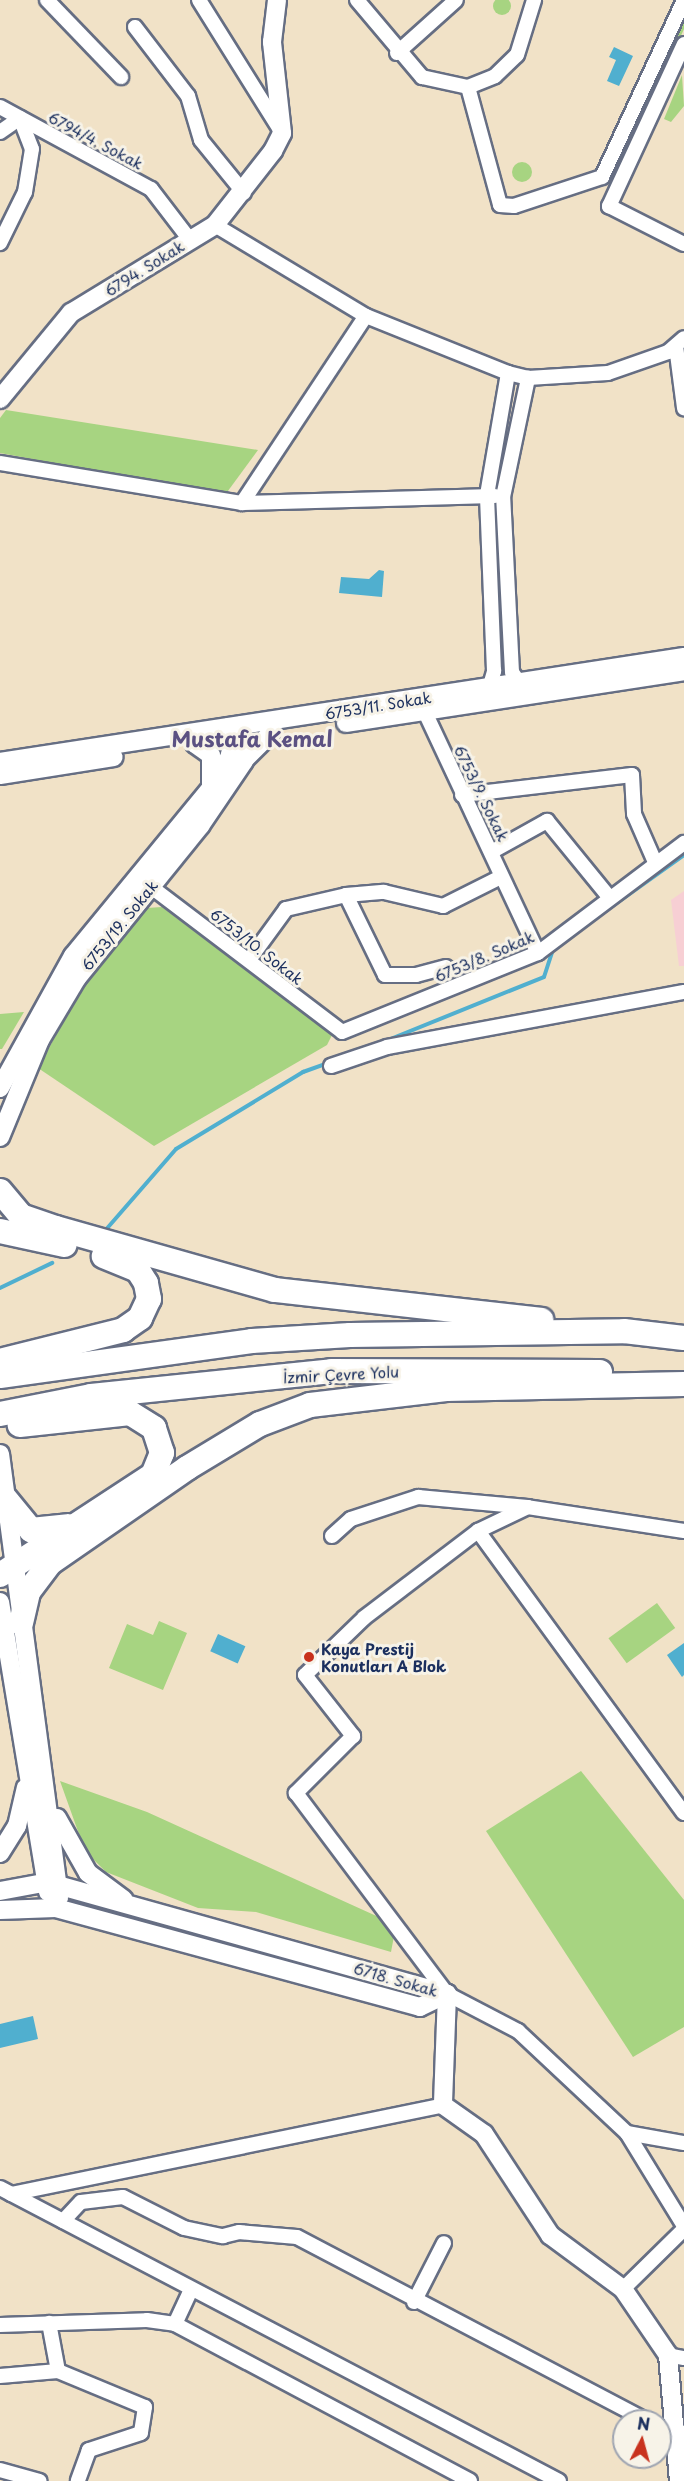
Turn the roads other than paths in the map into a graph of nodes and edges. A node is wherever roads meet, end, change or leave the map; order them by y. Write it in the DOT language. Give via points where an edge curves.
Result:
graph roads {
  1 [pos="47,0"];
  2 [pos="199,0"];
  3 [pos="357,0"];
  4 [pos="456,0"];
  5 [pos="534,0"];
  6 [pos="684,0"];
  7 [pos="275,1"];
  8 [pos="135,27"];
  9 [pos="684,44"];
  10 [pos="398,53"];
  11 [pos="121,77"];
  12 [pos="468,87"];
  13 [pos="0,107"];
  14 [pos="20,118"];
  15 [pos="0,132"];
  16 [pos="282,133"];
  17 [pos="244,193"];
  18 [pos="215,225"];
  19 [pos="190,240"];
  20 [pos="0,243"];
  21 [pos="684,244"];
  22 [pos="366,316"];
  23 [pos="680,347"];
  24 [pos="508,373"];
  25 [pos="528,378"];
  26 [pos="0,399"];
  27 [pos="684,408"];
  28 [pos="0,463"];
  29 [pos="487,495"];
  30 [pos="503,497"];
  31 [pos="242,503"];
  32 [pos="684,657"];
  33 [pos="684,671"];
  34 [pos="520,684"];
  35 [pos="489,689"];
  36 [pos="425,712"];
  37 [pos="237,731"];
  38 [pos="271,733"];
  39 [pos="195,744"];
  40 [pos="244,761"];
  41 [pos="0,762"];
  42 [pos="0,776"];
  43 [pos="211,787"];
  44 [pos="462,795"];
  45 [pos="684,843"];
  46 [pos="493,851"];
  47 [pos="655,862"];
  48 [pos="499,878"];
  49 [pos="150,886"];
  50 [pos="346,895"];
  51 [pos="609,897"];
  52 [pos="538,953"];
  53 [pos="249,960"];
  54 [pos="446,967"];
  55 [pos="684,992"];
  56 [pos="342,1032"];
  57 [pos="331,1066"];
  58 [pos="0,1088"];
  59 [pos="0,1137"];
  60 [pos="0,1191"];
  61 [pos="17,1222"];
  62 [pos="0,1231"];
  63 [pos="0,1244"];
  64 [pos="624,1331"];
  65 [pos="684,1338"];
  66 [pos="0,1361"];
  67 [pos="0,1376"];
  68 [pos="684,1378"];
  69 [pos="684,1383"];
  70 [pos="0,1414"];
  71 [pos="0,1428"];
  72 [pos="0,1454"];
  73 [pos="3,1487"];
  74 [pos="528,1507"];
  75 [pos="79,1523"];
  76 [pos="478,1531"];
  77 [pos="684,1532"];
  78 [pos="332,1536"];
  79 [pos="50,1563"];
  80 [pos="7,1574"];
  81 [pos="0,1602"];
  82 [pos="21,1623"];
  83 [pos="28,1778"];
  84 [pos="49,1797"];
  85 [pos="684,1812"];
  86 [pos="7,1829"];
  87 [pos="0,1853"];
  88 [pos="52,1884"];
  89 [pos="0,1891"];
  90 [pos="56,1908"];
  91 [pos="137,1908"];
  92 [pos="0,1910"];
  93 [pos="447,1994"];
  94 [pos="442,2105"];
  95 [pos="627,2133"];
  96 [pos="684,2143"];
  97 [pos="6,2191"];
  98 [pos="63,2221"];
  99 [pos="684,2227"];
  100 [pos="444,2243"];
  101 [pos="191,2289"];
  102 [pos="623,2289"];
  103 [pos="414,2302"];
  104 [pos="49,2323"];
  105 [pos="176,2324"];
  106 [pos="0,2325"];
  107 [pos="676,2357"];
  108 [pos="58,2371"];
  109 [pos="0,2376"];
  110 [pos="624,2409"];
  111 [pos="673,2432"];
  112 [pos="0,2470"];
  113 [pos="40,2481"];
  114 [pos="78,2481"];
  115 [pos="470,2481"];
  116 [pos="559,2481"];
  117 [pos="679,2481"];
  1 -- 11 [label="street"];
  2 -- 16 [label="street"];
  3 -- 10 [label="street"];
  4 -- 10 [label="street"];
  5 -- 12 [label="street" via="517,56 495,76"];
  6 -- 12 [label="street" via="602,177 514,206 501,205"];
  7 -- 16 [label="street" via="272,42"];
  8 -- 17 [label="street" via="188,96 201,140"];
  9 -- 21 [label="street" via="609,206"];
  10 -- 12 [label="street" via="422,77 446,87"];
  13 -- 14 [label="street, 6794/4. Sokak"];
  14 -- 15 [label="street"];
  14 -- 19 [label="street, 6794/4. Sokak" via="151,189"];
  14 -- 20 [label="street" via="32,149 30,168 19,209"];
  16 -- 17 [label="street, 6794. Sokak"];
  17 -- 18 [label="street, 6794. Sokak"];
  18 -- 19 [label="street, 6794. Sokak"];
  18 -- 22 [label="street"];
  19 -- 26 [label="street, 6794. Sokak" via="71,313"];
  22 -- 24 [label="street"];
  22 -- 31 [label="street"];
  23 -- 25 [label="street" via="608,373"];
  23 -- 27 [label="street"];
  24 -- 25 [label="street"];
  24 -- 29 [label="street"];
  25 -- 30 [label="street"];
  28 -- 31 [label="street"];
  29 -- 30 [label="street"];
  29 -- 31 [label="street"];
  29 -- 35 [label="street" via="494,671"];
  30 -- 34 [label="street" via="512,672"];
  32 -- 34 [label="street, 6753/11. Sokak"];
  33 -- 36 [label="street, 6753/11. Sokak"];
  34 -- 35 [label="street, 6753/11. Sokak"];
  35 -- 37 [label="street, 6753/11. Sokak"];
  36 -- 38 [label="street, 6753/11. Sokak"];
  36 -- 44 [label="street, 6753/9. Sokak"];
  37 -- 38 [label="street, 6753/11. Sokak"];
  37 -- 39 [label="street, 6753/11. Sokak"];
  37 -- 40 [label="street"];
  37 -- 41 [label="street, 6753/11. Sokak"];
  37 -- 43 [label="street" via="230,755"];
  38 -- 40 [label="street, 6753/19. Sokak"];
  39 -- 42 [label="street, 6753/11. Sokak"];
  39 -- 43 [label="street" via="211,755"];
  40 -- 49 [label="street, 6753/19. Sokak"];
  43 -- 58 [label="street" via="73,956"];
  44 -- 46 [label="street, 6753/9. Sokak"];
  44 -- 47 [label="street" via="632,775 634,814"];
  45 -- 47 [label="street, 6753/8. Sokak"];
  46 -- 48 [label="street, 6753/9. Sokak"];
  46 -- 51 [label="street" via="547,821"];
  47 -- 51 [label="street, 6753/8. Sokak"];
  48 -- 50 [label="street" via="443,906 384,892"];
  48 -- 52 [label="street, 6753/9. Sokak"];
  49 -- 53 [label="street, 6753/10. Sokak"];
  49 -- 59 [label="street, 6753/19. Sokak" via="77,978 40,1040"];
  50 -- 53 [label="street" via="286,909"];
  50 -- 54 [label="street" via="385,975 416,975"];
  51 -- 52 [label="street, 6753/8. Sokak"];
  52 -- 56 [label="street, 6753/8. Sokak"];
  53 -- 56 [label="street, 6753/10. Sokak"];
  55 -- 57 [label="street" via="387,1047"];
  60 -- 61 [label="highway"];
  61 -- 62 [label="highway"];
  61 -- 63 [label="highway"];
  61 -- 64 [label="highway" via="275,1290"];
  61 -- 66 [label="highway" via="138,1270 149,1299 140,1317 123,1330"];
  64 -- 65 [label="highway"];
  64 -- 67 [label="highway" via="252,1341"];
  68 -- 70 [label="highway, İzmir Çevre Yolu" via="556,1368 332,1371 91,1396"];
  69 -- 79 [label="highway" via="446,1389 310,1405 260,1424 223,1446"];
  71 -- 75 [label="highway" via="129,1413 154,1428 162,1453 153,1474"];
  72 -- 73 [label="street"];
  73 -- 75 [label="highway" via="31,1530 43,1533"];
  73 -- 80 [label="street"];
  74 -- 76 [label="street"];
  74 -- 77 [label="street"];
  74 -- 78 [label="street" via="418,1497 351,1520"];
  75 -- 80 [label="highway"];
  76 -- 85 [label="street"];
  76 -- 93 [label="street" via="364,1618 305,1675 352,1736 296,1793"];
  79 -- 80 [label="highway"];
  79 -- 82 [label="highway" via="28,1592"];
  80 -- 82 [label="street"];
  81 -- 83 [label="street"];
  82 -- 84 [label="street"];
  83 -- 86 [label="street"];
  83 -- 88 [label="street"];
  84 -- 88 [label="street"];
  84 -- 91 [label="street" via="63,1837 88,1873"];
  86 -- 87 [label="street"];
  88 -- 89 [label="street, 6718. Sokak"];
  88 -- 90 [label="street"];
  88 -- 91 [label="street, 6718. Sokak"];
  90 -- 92 [label="street, 6718. Sokak"];
  90 -- 93 [label="street, 6718. Sokak" via="420,2007"];
  91 -- 93 [label="street, 6718. Sokak"];
  93 -- 94 [label="street"];
  93 -- 95 [label="street" via="518,2031"];
  94 -- 97 [label="street"];
  94 -- 102 [label="street" via="484,2134 550,2235"];
  95 -- 96 [label="street"];
  95 -- 99 [label="street"];
  97 -- 98 [label="street"];
  98 -- 101 [label="street"];
  98 -- 103 [label="street" via="81,2202 123,2197 152,2216 194,2230 223,2236 239,2232 297,2236"];
  99 -- 102 [label="street"];
  100 -- 103 [label="street"];
  101 -- 105 [label="street"];
  101 -- 116 [label="street"];
  102 -- 107 [label="street"];
  103 -- 110 [label="street"];
  104 -- 105 [label="street" via="147,2319"];
  104 -- 106 [label="street"];
  104 -- 108 [label="street"];
  105 -- 115 [label="street"];
  107 -- 111 [label="street"];
  108 -- 109 [label="street"];
  108 -- 114 [label="street" via="145,2407 141,2433 89,2450"];
  111 -- 117 [label="street"];
  112 -- 113 [label="street"];
}
